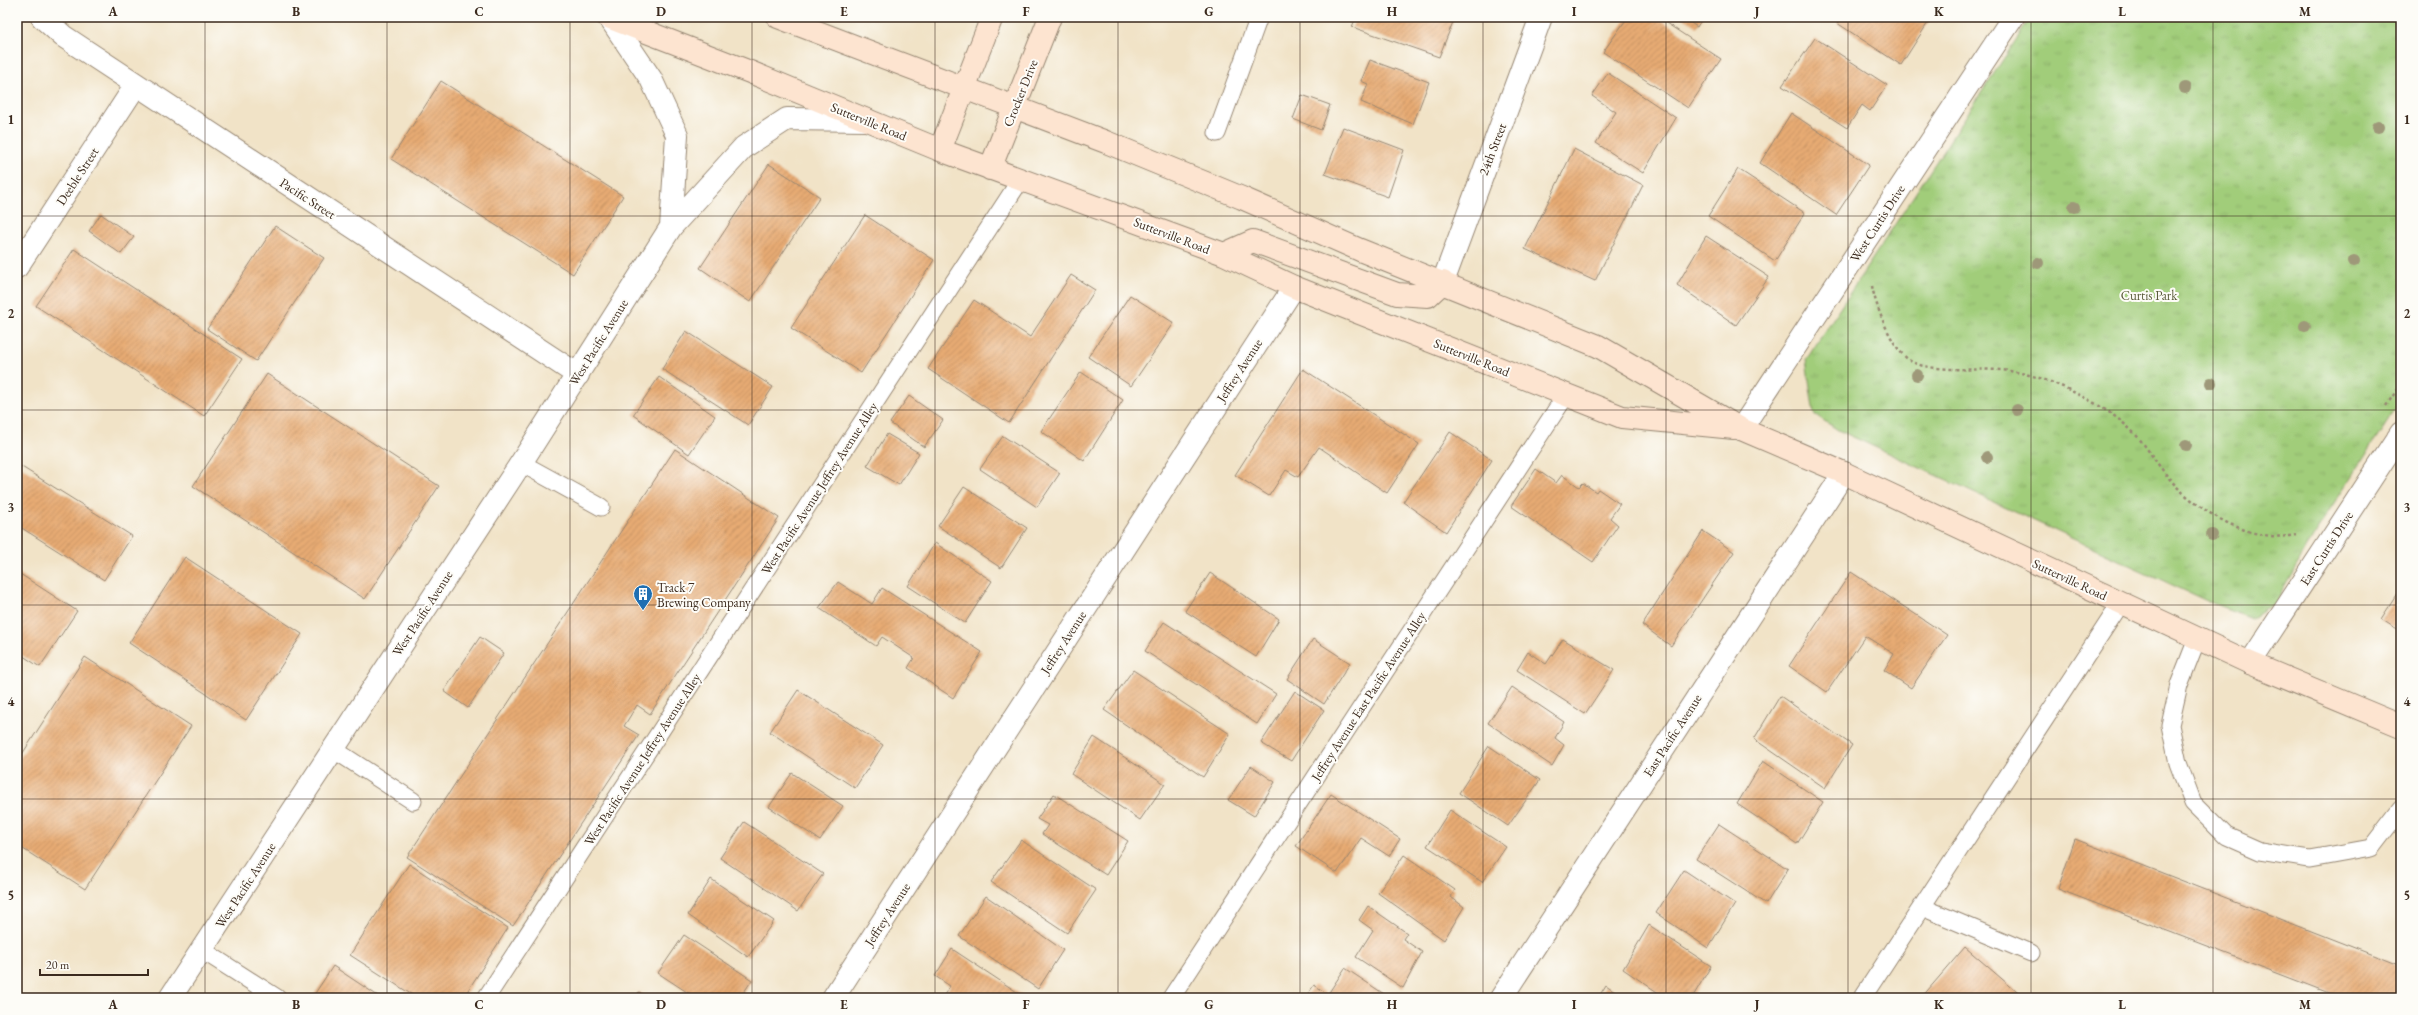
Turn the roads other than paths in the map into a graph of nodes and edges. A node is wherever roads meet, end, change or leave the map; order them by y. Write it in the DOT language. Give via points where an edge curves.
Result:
graph roads {
  1 [pos="42,17"];
  2 [pos="608,17"];
  3 [pos="778,17"];
  4 [pos="992,17"];
  5 [pos="1050,17"];
  6 [pos="1259,17"];
  7 [pos="1541,17"];
  8 [pos="2013,17"];
  9 [pos="136,85"];
  10 [pos="962,88"];
  11 [pos="1015,106"];
  12 [pos="868,120"];
  13 [pos="1217,133"];
  14 [pos="940,150"];
  15 [pos="990,169"];
  16 [pos="1021,179"];
  17 [pos="671,227"];
  18 [pos="1224,254"];
  19 [pos="17,267"];
  20 [pos="1443,282"];
  21 [pos="1294,287"];
  22 [pos="578,375"];
  23 [pos="1566,395"];
  24 [pos="1741,429"];
  25 [pos="2401,433"];
  26 [pos="521,463"];
  27 [pos="1844,473"];
  28 [pos="601,507"];
  29 [pos="2121,603"];
  30 [pos="2197,639"];
  31 [pos="2250,664"];
  32 [pos="2401,726"];
  33 [pos="334,749"];
  34 [pos="413,801"];
  35 [pos="2401,809"];
  36 [pos="1922,907"];
  37 [pos="202,950"];
  38 [pos="2031,953"];
  39 [pos="170,998"];
  40 [pos="277,998"];
  41 [pos="486,998"];
  42 [pos="832,998"];
  43 [pos="1171,998"];
  44 [pos="1501,998"];
  45 [pos="1862,998"];
  1 -- 9 [label="street, Pacific Street" via="63,36"];
  2 -- 12 [label="main road, Sutterville Road"];
  2 -- 17 [label="street, West Pacific Avenue" via="651,78 677,135"];
  3 -- 10 [label="main road, Sutterville Road"];
  4 -- 10 [label="main road"];
  5 -- 11 [label="main road, Crocker Drive"];
  6 -- 13 [label="lane"];
  7 -- 20 [label="street, 24th Street"];
  8 -- 24 [label="street, West Curtis Drive"];
  9 -- 19 [label="street, Deeble Street"];
  9 -- 22 [label="street, Pacific Street"];
  10 -- 11 [label="main road, Sutterville Road"];
  10 -- 14 [label="main road"];
  11 -- 15 [label="main road, Crocker Drive"];
  11 -- 20 [label="main road, Sutterville Road"];
  12 -- 14 [label="main road, Sutterville Road"];
  12 -- 17 [label="street, West Pacific Avenue" via="787,119 744,146"];
  14 -- 15 [label="main road, Sutterville Road"];
  15 -- 16 [label="main road, Sutterville Road"];
  16 -- 18 [label="main road, Sutterville Road"];
  16 -- 41 [label="lane, West Pacific Avenue Jeffrey Avenue Alley"];
  17 -- 22 [label="street, West Pacific Avenue"];
  18 -- 20 [label="main road" via="1253,241 1397,294 1428,296"];
  18 -- 21 [label="main road, Sutterville Road"];
  20 -- 24 [label="main road, Sutterville Road" via="1598,346"];
  21 -- 23 [label="main road, Sutterville Road"];
  21 -- 42 [label="street, Jeffrey Avenue"];
  22 -- 26 [label="street, West Pacific Avenue"];
  23 -- 24 [label="main road, Sutterville Road" via="1622,417"];
  23 -- 43 [label="lane, Jeffrey Avenue East Pacific Avenue Alley"];
  24 -- 27 [label="main road, Sutterville Road"];
  25 -- 31 [label="street, East Curtis Drive"];
  26 -- 28 [label="lane"];
  26 -- 33 [label="street, West Pacific Avenue"];
  27 -- 29 [label="main road, Sutterville Road"];
  27 -- 44 [label="street, East Pacific Avenue"];
  29 -- 30 [label="main road, Sutterville Road"];
  29 -- 36 [label="lane"];
  30 -- 31 [label="main road, Sutterville Road"];
  30 -- 35 [label="lane" via="2179,685 2170,725 2178,763 2193,803 2226,836 2260,851 2310,859 2371,848"];
  31 -- 32 [label="main road, Sutterville Road"];
  33 -- 34 [label="lane"];
  33 -- 37 [label="street, West Pacific Avenue"];
  36 -- 38 [label="lane"];
  36 -- 45 [label="lane"];
  37 -- 39 [label="street, West Pacific Avenue"];
  37 -- 40 [label="lane"];
}
